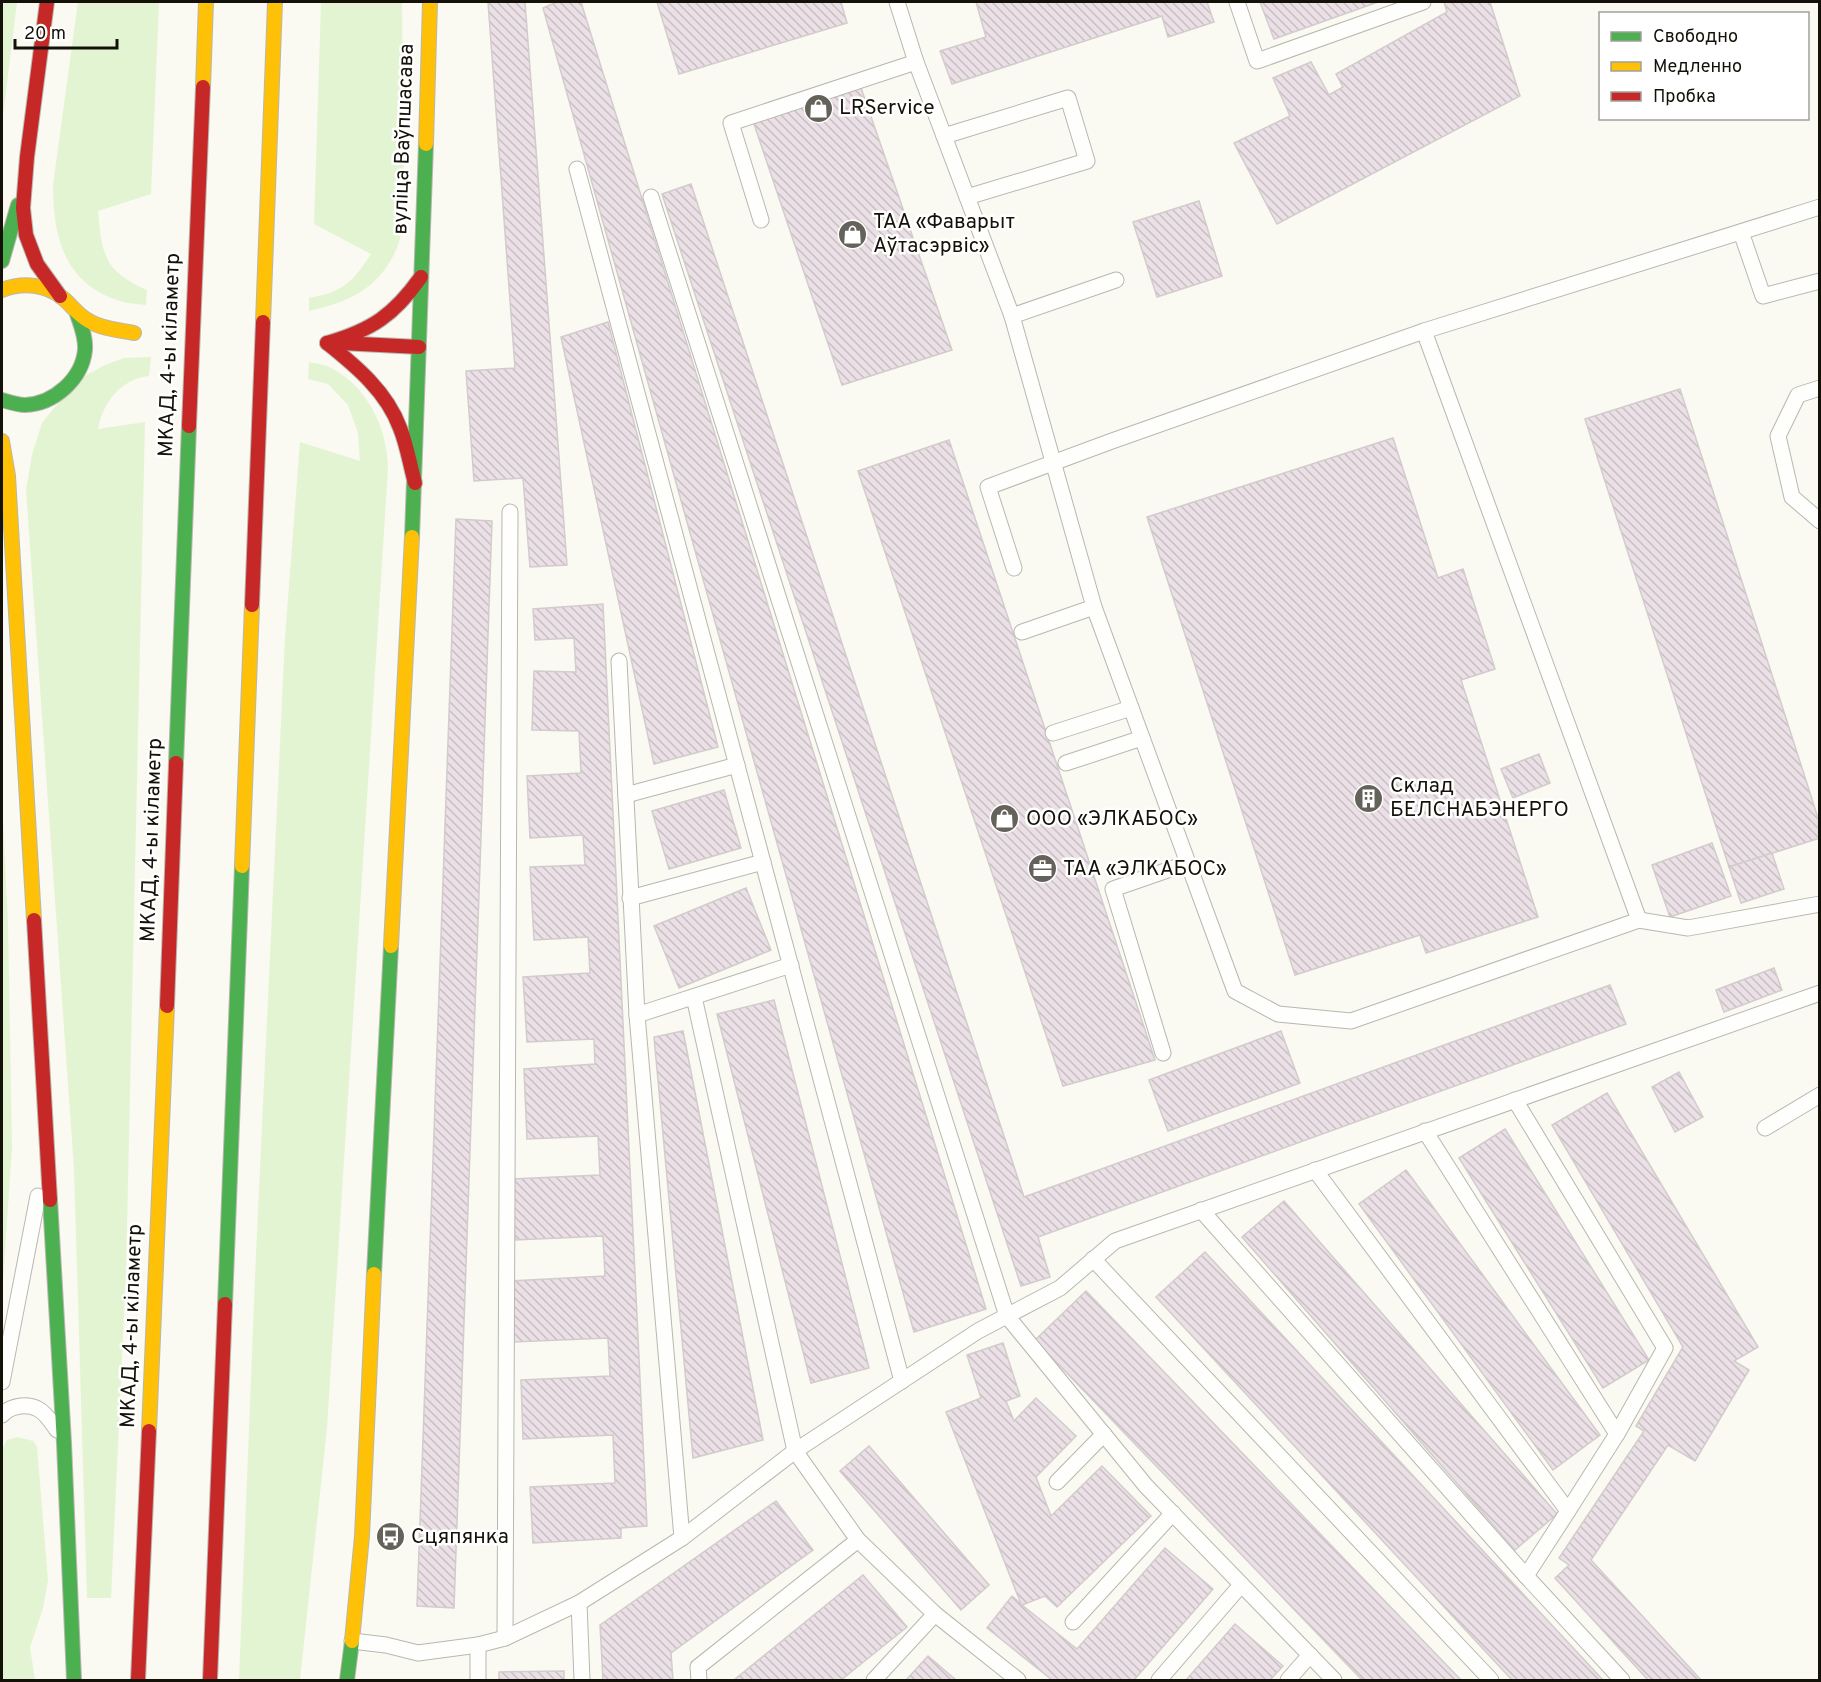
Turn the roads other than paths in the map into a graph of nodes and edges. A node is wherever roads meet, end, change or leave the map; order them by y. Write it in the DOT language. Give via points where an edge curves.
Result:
graph roads {
  1 [pos="47,2"];
  2 [pos="206,2"];
  3 [pos="275,2"];
  4 [pos="430,2"];
  5 [pos="897,2"];
  6 [pos="1237,2"];
  7 [pos="1423,2"];
  8 [pos="916,62"];
  9 [pos="944,136"];
  10 [pos="576,169"];
  11 [pos="24,183"];
  12 [pos="651,197"];
  13 [pos="968,197"];
  14 [pos="1820,207"];
  15 [pos="761,220"];
  16 [pos="1741,232"];
  17 [pos="2,261"];
  18 [pos="421,277"];
  19 [pos="1116,280"];
  20 [pos="1820,281"];
  21 [pos="2,290"];
  22 [pos="60,296"];
  23 [pos="77,314"];
  24 [pos="1012,316"];
  25 [pos="1424,331"];
  26 [pos="327,343"];
  27 [pos="419,346"];
  28 [pos="82,364"];
  29 [pos="1820,388"];
  30 [pos="2,400"];
  31 [pos="2,441"];
  32 [pos="1053,463"];
  33 [pos="415,483"];
  34 [pos="510,512"];
  35 [pos="1820,521"];
  36 [pos="1014,568"];
  37 [pos="1094,607"];
  38 [pos="1022,632"];
  39 [pos="619,661"];
  40 [pos="1131,708"];
  41 [pos="1053,733"];
  42 [pos="1142,738"];
  43 [pos="1066,763"];
  44 [pos="737,765"];
  45 [pos="626,795"];
  46 [pos="763,862"];
  47 [pos="1188,863"];
  48 [pos="630,898"];
  49 [pos="1820,904"];
  50 [pos="1639,920"];
  51 [pos="791,964"];
  52 [pos="1820,993"];
  53 [pos="694,997"];
  54 [pos="636,1015"];
  55 [pos="1163,1053"];
  56 [pos="1820,1095"];
  57 [pos="1515,1100"];
  58 [pos="1765,1128"];
  59 [pos="1425,1131"];
  60 [pos="47,1152"];
  61 [pos="1315,1170"];
  62 [pos="1201,1210"];
  63 [pos="1093,1259"];
  64 [pos="1007,1316"];
  65 [pos="902,1381"];
  66 [pos="2,1382"];
  67 [pos="2,1416"];
  68 [pos="1104,1434"];
  69 [pos="1617,1434"];
  70 [pos="64,1443"];
  71 [pos="795,1451"];
  72 [pos="1057,1482"];
  73 [pos="1568,1511"];
  74 [pos="1173,1513"];
  75 [pos="682,1538"];
  76 [pos="858,1540"];
  77 [pos="1526,1575"];
  78 [pos="1241,1585"];
  79 [pos="579,1603"];
  80 [pos="935,1614"];
  81 [pos="1073,1622"];
  82 [pos="505,1638"];
  83 [pos="352,1641"];
  84 [pos="478,1645"];
  85 [pos="1310,1655"];
  86 [pos="74,1680"];
  87 [pos="138,1680"];
  88 [pos="210,1680"];
  89 [pos="347,1680"];
  90 [pos="478,1680"];
  91 [pos="582,1680"];
  92 [pos="699,1680"];
  93 [pos="874,1680"];
  94 [pos="1018,1680"];
  95 [pos="1159,1680"];
  96 [pos="1288,1680"];
  97 [pos="1334,1680"];
  98 [pos="1491,1680"];
  99 [pos="1622,1680"];
  1 -- 11 [label="main road"];
  2 -- 87 [label="main road, МКАД, 4-ы кіламетр"];
  3 -- 88 [label="main road"];
  4 -- 18 [label="main road, вуліца Ваўпшасава"];
  5 -- 8 [label="lane"];
  6 -- 7 [label="lane" via="1257,61"];
  8 -- 9 [label="lane"];
  8 -- 15 [label="lane" via="730,123"];
  9 -- 13 [label="lane"];
  9 -- 13 [label="lane" via="1068,98 1087,160"];
  10 -- 44 [label="lane"];
  11 -- 17 [label="main road"];
  11 -- 22 [label="main road" via="26,235 37,264"];
  12 -- 64 [label="lane"];
  13 -- 24 [label="lane"];
  14 -- 16 [label="lane"];
  16 -- 20 [label="lane" via="1763,296"];
  16 -- 25 [label="lane"];
  18 -- 26 [label="main road" via="380,323 356,336"];
  18 -- 27 [label="main road, вуліца Ваўпшасава"];
  19 -- 24 [label="lane"];
  21 -- 22 [label="main road" via="12,285 37,285"];
  22 -- 23 [label="main road"];
  23 -- 28 [label="main road" via="84,338"];
  23 -- 28 [label="main road" via="98,325 134,333 102,345"];
  24 -- 32 [label="lane"];
  25 -- 32 [label="lane"];
  25 -- 50 [label="lane"];
  26 -- 27 [label="main road"];
  26 -- 33 [label="main road" via="360,369 382,396 400,427"];
  27 -- 33 [label="main road, вуліца Ваўпшасава"];
  28 -- 30 [label="main road" via="69,385 49,400 24,405"];
  29 -- 35 [label="lane" via="1798,395 1778,436 1792,497"];
  31 -- 60 [label="main road" via="8,476"];
  32 -- 36 [label="lane" via="988,487"];
  32 -- 37 [label="lane"];
  33 -- 83 [label="main road, вуліца Ваўпшасава" via="362,1536"];
  34 -- 82 [label="lane"];
  37 -- 38 [label="lane"];
  37 -- 40 [label="lane"];
  39 -- 45 [label="lane"];
  40 -- 41 [label="lane"];
  40 -- 42 [label="lane"];
  42 -- 43 [label="lane"];
  42 -- 47 [label="lane"];
  44 -- 45 [label="lane"];
  44 -- 46 [label="lane"];
  45 -- 48 [label="lane"];
  46 -- 48 [label="lane"];
  46 -- 51 [label="lane"];
  47 -- 50 [label="lane" via="1235,991 1278,1014 1351,1022"];
  47 -- 55 [label="lane" via="1113,889"];
  48 -- 54 [label="lane"];
  49 -- 50 [label="lane" via="1688,928"];
  51 -- 53 [label="lane"];
  51 -- 65 [label="lane"];
  52 -- 57 [label="lane"];
  53 -- 54 [label="lane"];
  53 -- 71 [label="lane"];
  54 -- 75 [label="lane"];
  56 -- 58 [label="lane"];
  57 -- 59 [label="lane"];
  57 -- 69 [label="lane" via="1665,1348"];
  59 -- 61 [label="lane"];
  59 -- 69 [label="lane"];
  60 -- 66 [label="lane"];
  60 -- 70 [label="main road"];
  61 -- 62 [label="lane"];
  61 -- 73 [label="lane"];
  62 -- 63 [label="lane" via="1115,1241"];
  62 -- 77 [label="lane"];
  63 -- 64 [label="lane" via="1060,1288"];
  63 -- 98 [label="lane"];
  64 -- 65 [label="lane"];
  64 -- 68 [label="lane"];
  65 -- 71 [label="lane"];
  67 -- 70 [label="lane" via="14,1407 37,1408 48,1416"];
  68 -- 72 [label="lane"];
  68 -- 74 [label="lane"];
  69 -- 73 [label="lane"];
  70 -- 86 [label="main road"];
  71 -- 75 [label="lane"];
  71 -- 76 [label="lane"];
  73 -- 77 [label="lane"];
  74 -- 78 [label="lane"];
  74 -- 81 [label="lane"];
  75 -- 79 [label="lane"];
  76 -- 80 [label="lane"];
  76 -- 92 [label="lane" via="698,1667"];
  77 -- 99 [label="lane"];
  78 -- 85 [label="lane"];
  78 -- 95 [label="lane"];
  79 -- 82 [label="lane"];
  79 -- 91 [label="lane"];
  80 -- 93 [label="lane"];
  80 -- 94 [label="lane"];
  82 -- 84 [label="lane"];
  83 -- 84 [label="lane" via="418,1653"];
  83 -- 89 [label="main road, вуліца Ваўпшасава"];
  84 -- 90 [label="lane"];
  85 -- 96 [label="lane"];
  85 -- 97 [label="lane"];
}
